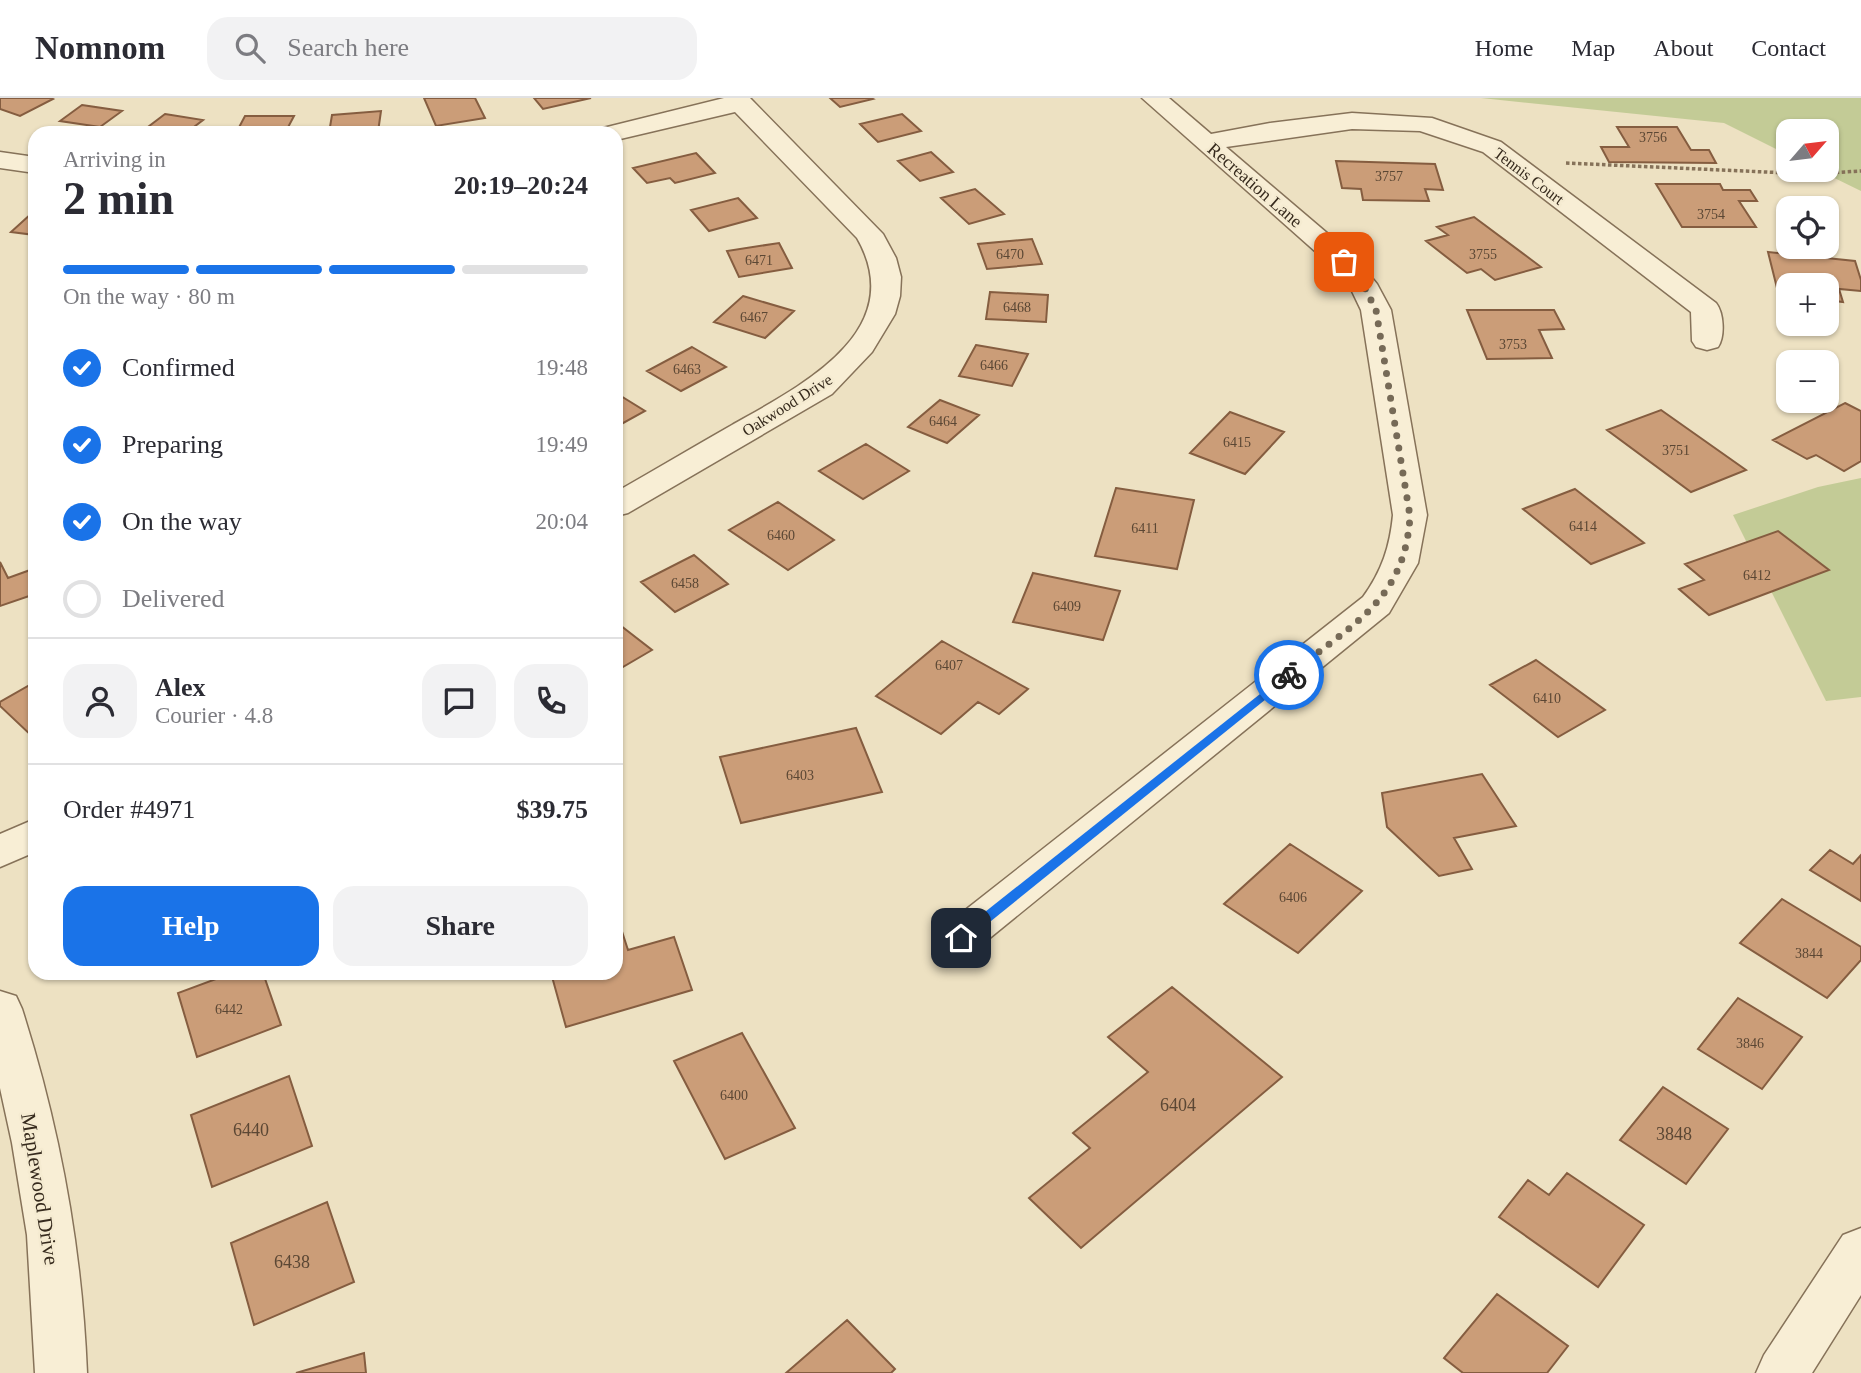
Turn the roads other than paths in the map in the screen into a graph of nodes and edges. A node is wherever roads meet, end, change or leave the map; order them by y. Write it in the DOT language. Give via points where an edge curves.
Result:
graph roads {
  1 [pos="1154,98"];
  2 [pos="739,101"];
  3 [pos="623,130"];
  4 [pos="1206,143"];
  5 [pos="0,160"];
  6 [pos="28,164"];
  7 [pos="1707,341"];
  8 [pos="623,502"];
  9 [pos="28,838"];
  10 [pos="0,852"];
  11 [pos="961,938"];
  12 [pos="0,1009"];
  13 [pos="1861,1251"];
  14 [pos="61,1373"];
  15 [pos="1782,1373"];
  1 -- 4 [label="street, Recreation Lane"];
  2 -- 3 [label="street"];
  2 -- 8 [label="street, Oakwood Drive" via="869,234 882,259 886,283 883,308 871,335 821,387"];
  4 -- 7 [label="street, Tennis Court" via="1352,121 1423,123 1492,147 1706,309"];
  4 -- 11 [label="street, Recreation Lane" via="1344,262 1363,284 1376,310 1410,516 1408,545 1398,576 1376,605"];
  5 -- 6 [label="street"];
  9 -- 10 [label="street"];
  12 -- 14 [label="street, Maplewood Drive" via="18,1062 46,1199"];
  13 -- 15 [label="street"];
}
